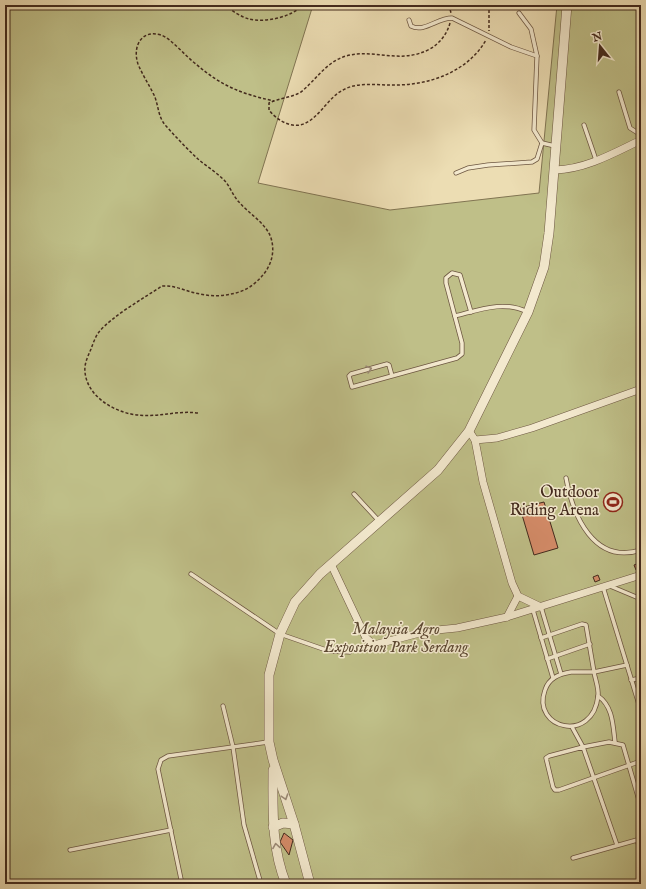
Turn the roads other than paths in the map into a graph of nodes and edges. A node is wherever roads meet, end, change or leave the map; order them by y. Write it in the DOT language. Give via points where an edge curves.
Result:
graph roads {
  1 [pos="567,5"];
  2 [pos="638,5"];
  3 [pos="519,13"];
  4 [pos="641,18"];
  5 [pos="409,20"];
  6 [pos="537,56"];
  7 [pos="619,92"];
  8 [pos="584,125"];
  9 [pos="641,135"];
  10 [pos="641,140"];
  11 [pos="542,143"];
  12 [pos="556,146"];
  13 [pos="596,160"];
  14 [pos="555,170"];
  15 [pos="456,173"];
  16 [pos="471,312"];
  17 [pos="528,312"];
  18 [pos="455,316"];
  19 [pos="392,376"];
  20 [pos="641,389"];
  21 [pos="469,431"];
  22 [pos="475,440"];
  23 [pos="566,478"];
  24 [pos="354,494"];
  25 [pos="380,522"];
  26 [pos="641,550"];
  27 [pos="331,564"];
  28 [pos="191,574"];
  29 [pos="641,575"];
  30 [pos="606,586"];
  31 [pos="518,596"];
  32 [pos="641,599"];
  33 [pos="541,607"];
  34 [pos="533,610"];
  35 [pos="507,617"];
  36 [pos="280,634"];
  37 [pos="549,635"];
  38 [pos="541,638"];
  39 [pos="590,644"];
  40 [pos="350,652"];
  41 [pos="556,656"];
  42 [pos="547,659"];
  43 [pos="627,666"];
  44 [pos="594,672"];
  45 [pos="561,674"];
  46 [pos="553,678"];
  47 [pos="641,678"];
  48 [pos="631,680"];
  49 [pos="598,696"];
  50 [pos="223,706"];
  51 [pos="641,711"];
  52 [pos="572,727"];
  53 [pos="269,742"];
  54 [pos="615,742"];
  55 [pos="233,747"];
  56 [pos="583,747"];
  57 [pos="273,760"];
  58 [pos="641,761"];
  59 [pos="630,765"];
  60 [pos="593,777"];
  61 [pos="641,807"];
  62 [pos="294,824"];
  63 [pos="273,827"];
  64 [pos="171,830"];
  65 [pos="639,839"];
  66 [pos="617,845"];
  67 [pos="70,850"];
  68 [pos="641,852"];
  69 [pos="573,858"];
  70 [pos="285,882"];
  71 [pos="182,884"];
  72 [pos="261,884"];
  73 [pos="272,884"];
  74 [pos="310,884"];
  1 -- 12 [label="street"];
  2 -- 4 [label="lane"];
  3 -- 6 [label="lane" via="531,29"];
  5 -- 6 [label="lane" via="411,26 422,28 443,18 452,18 511,47"];
  6 -- 11 [label="lane" via="534,130"];
  7 -- 9 [label="lane" via="630,128"];
  8 -- 13 [label="lane"];
  10 -- 13 [label="street"];
  11 -- 12 [label="lane"];
  11 -- 15 [label="lane" via="537,159 532,162 488,165"];
  12 -- 14 [label="street"];
  13 -- 14 [label="street" via="575,168"];
  14 -- 17 [label="street" via="544,266"];
  16 -- 17 [label="lane" via="505,305 517,306"];
  16 -- 18 [label="lane"];
  16 -- 18 [label="lane" via="462,278 457,272 452,273 446,278 446,283"];
  17 -- 21 [label="street"];
  18 -- 19 [label="lane" via="463,348 462,354 457,358"];
  19 -- 19 [label="lane, one-way" via="352,388 350,375 388,364"];
  20 -- 22 [label="street" via="532,428 497,438"];
  21 -- 22 [label="street"];
  21 -- 25 [label="street" via="438,470"];
  22 -- 31 [label="street" via="496,532"];
  23 -- 26 [label="lane" via="574,509 597,543 612,552 624,554"];
  24 -- 25 [label="lane"];
  25 -- 27 [label="street"];
  27 -- 35 [label="street" via="366,638 374,645 427,631 457,628"];
  27 -- 36 [label="street" via="295,602"];
  28 -- 36 [label="lane"];
  29 -- 30 [label="street"];
  30 -- 32 [label="lane"];
  30 -- 33 [label="street"];
  30 -- 43 [label="lane"];
  31 -- 33 [label="street"];
  31 -- 35 [label="street"];
  33 -- 34 [label="street"];
  33 -- 37 [label="lane"];
  34 -- 35 [label="street"];
  34 -- 38 [label="lane"];
  36 -- 40 [label="lane" via="329,651"];
  36 -- 53 [label="street" via="269,675"];
  37 -- 38 [label="lane"];
  37 -- 39 [label="lane" via="582,624 586,625"];
  37 -- 41 [label="lane"];
  38 -- 42 [label="lane"];
  39 -- 41 [label="lane"];
  39 -- 44 [label="lane"];
  41 -- 42 [label="lane"];
  41 -- 45 [label="lane"];
  42 -- 46 [label="lane"];
  43 -- 44 [label="lane"];
  43 -- 48 [label="lane"];
  44 -- 45 [label="lane"];
  44 -- 49 [label="lane"];
  45 -- 46 [label="lane"];
  46 -- 52 [label="lane" via="546,686 543,705 553,721 562,726"];
  47 -- 48 [label="lane"];
  48 -- 51 [label="lane"];
  49 -- 52 [label="lane" via="590,718 584,724"];
  49 -- 54 [label="lane" via="605,700 610,712"];
  50 -- 55 [label="lane"];
  52 -- 56 [label="lane"];
  53 -- 55 [label="lane"];
  53 -- 57 [label="street"];
  54 -- 56 [label="lane"];
  54 -- 59 [label="lane" via="623,746"];
  55 -- 64 [label="lane" via="168,756 161,760 158,769"];
  55 -- 72 [label="lane" via="244,825"];
  56 -- 60 [label="lane"];
  56 -- 60 [label="lane" via="546,758 553,787 559,790"];
  57 -- 62 [label="street, one-way"];
  57 -- 63 [label="street"];
  58 -- 59 [label="lane"];
  59 -- 60 [label="lane"];
  59 -- 61 [label="lane"];
  60 -- 66 [label="lane"];
  62 -- 63 [label="street" via="283,823"];
  62 -- 74 [label="street"];
  70 -- 63 [label="street, one-way"];
  64 -- 67 [label="lane"];
  64 -- 71 [label="lane"];
  65 -- 66 [label="lane"];
  65 -- 68 [label="lane"];
  66 -- 69 [label="lane"];
  70 -- 73 [label="lane"];
}
